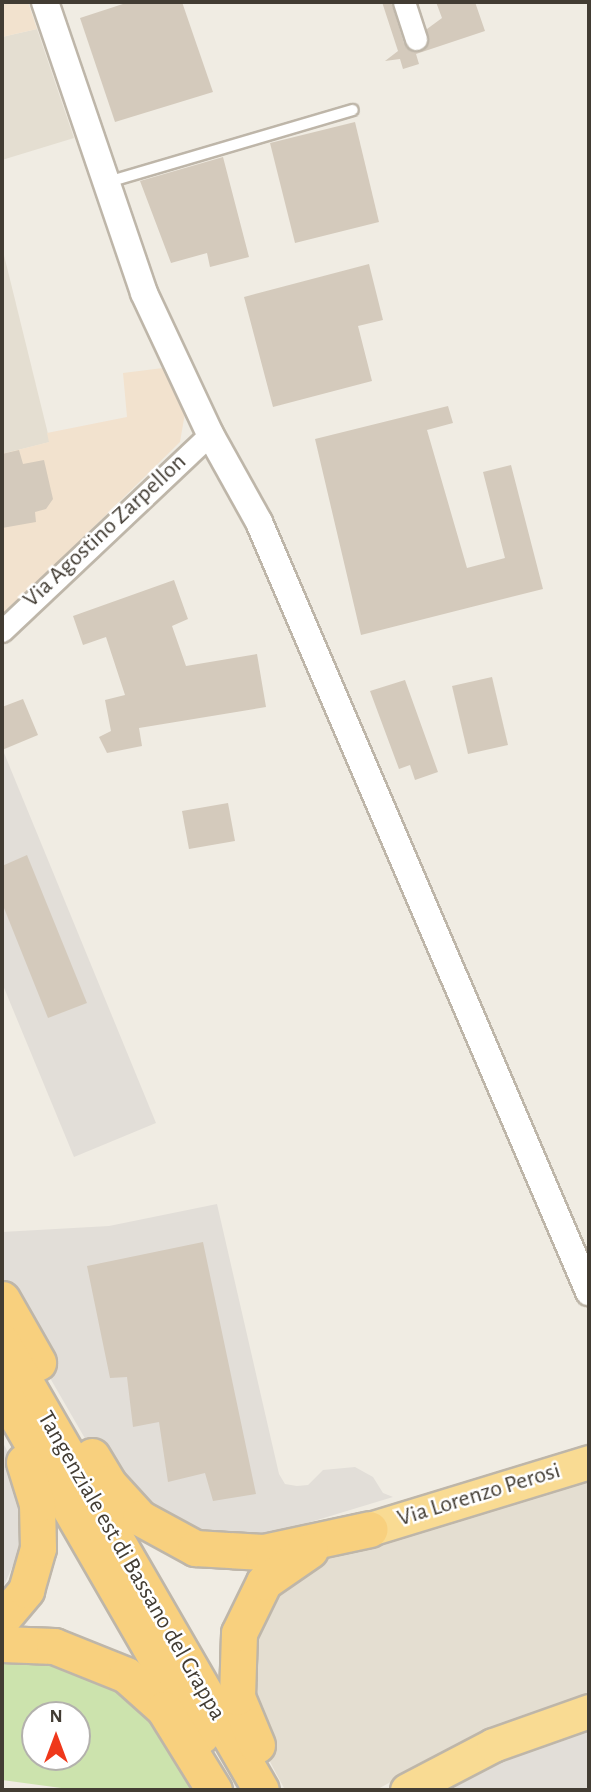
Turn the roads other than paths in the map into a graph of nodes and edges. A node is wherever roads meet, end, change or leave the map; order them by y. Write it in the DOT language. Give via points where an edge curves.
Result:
graph roads {
  1 [pos="45,2"];
  2 [pos="404,2"];
  3 [pos="416,39"];
  4 [pos="353,110"];
  5 [pos="105,183"];
  6 [pos="210,434"];
  7 [pos="2,631"];
  8 [pos="589,1292"];
  9 [pos="2,1299"];
  10 [pos="2,1342"];
  11 [pos="2,1391"];
  12 [pos="2,1410"];
  13 [pos="589,1462"];
  14 [pos="370,1529"];
  15 [pos="2,1619"];
  16 [pos="2,1644"];
  17 [pos="589,1711"];
  18 [pos="214,1790"];
  19 [pos="233,1790"];
  20 [pos="261,1790"];
  21 [pos="283,1790"];
  22 [pos="407,1790"];
  1 -- 5 [label="street"];
  2 -- 3 [label="street"];
  4 -- 5 [label="lane"];
  5 -- 6 [label="street" via="144,293"];
  6 -- 7 [label="street, Via Agostino Zarpellon"];
  6 -- 8 [label="street" via="259,522"];
  9 -- 14 [label="highway" via="107,1483 140,1518 195,1548 227,1552 263,1552"];
  10 -- 20 [label="highway, Tangenziale est di Bassano del Grappa"];
  11 -- 19 [label="highway, Tangenziale est di Bassano del Grappa"];
  12 -- 15 [label="highway" via="16,1437 37,1504 38,1548 26,1590"];
  13 -- 14 [label="main road, Via Lorenzo Perosi"];
  14 -- 21 [label="highway" via="312,1549 277,1570 254,1598 239,1633 235,1681 241,1715"];
  16 -- 18 [label="highway" via="54,1646 127,1675 164,1709"];
  17 -- 22 [label="main road" via="493,1745"];
}
